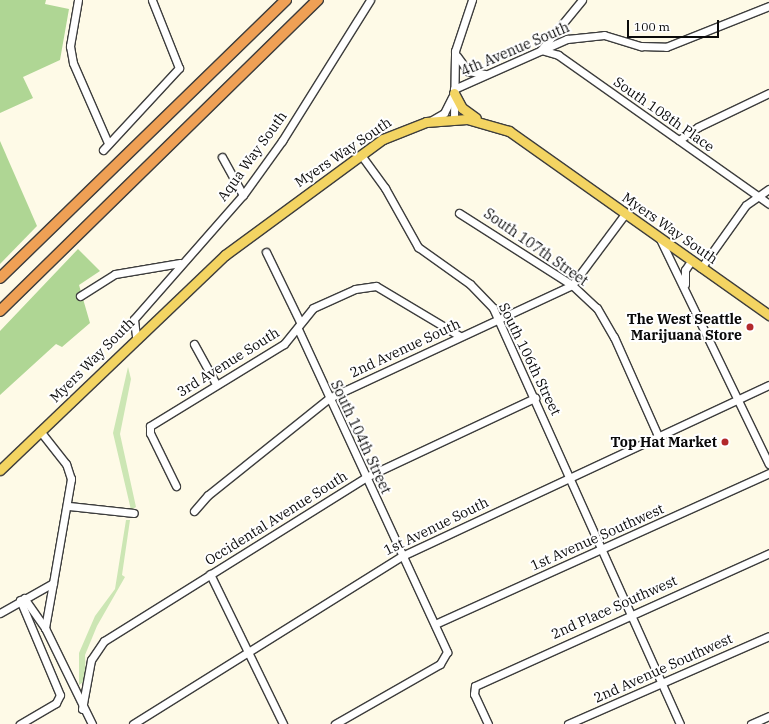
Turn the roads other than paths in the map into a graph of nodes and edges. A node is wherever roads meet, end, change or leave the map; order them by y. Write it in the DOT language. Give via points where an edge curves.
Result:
graph roads {
  1 [pos="78,0"];
  2 [pos="152,0"];
  3 [pos="286,0"];
  4 [pos="318,0"];
  5 [pos="370,0"];
  6 [pos="472,0"];
  7 [pos="582,0"];
  8 [pos="769,6"];
  9 [pos="541,50"];
  10 [pos="456,51"];
  11 [pos="491,73"];
  12 [pos="454,91"];
  13 [pos="769,93"];
  14 [pos="454,118"];
  15 [pos="483,121"];
  16 [pos="426,122"];
  17 [pos="680,140"];
  18 [pos="108,143"];
  19 [pos="102,150"];
  20 [pos="361,155"];
  21 [pos="222,157"];
  22 [pos="769,189"];
  23 [pos="243,195"];
  24 [pos="756,195"];
  25 [pos="769,204"];
  26 [pos="459,213"];
  27 [pos="626,214"];
  28 [pos="660,239"];
  29 [pos="266,252"];
  30 [pos="691,261"];
  31 [pos="180,263"];
  32 [pos="701,268"];
  33 [pos="0,278"];
  34 [pos="572,285"];
  35 [pos="80,296"];
  36 [pos="690,298"];
  37 [pos="0,311"];
  38 [pos="769,315"];
  39 [pos="499,319"];
  40 [pos="299,325"];
  41 [pos="136,336"];
  42 [pos="460,336"];
  43 [pos="194,344"];
  44 [pos="216,384"];
  45 [pos="769,385"];
  46 [pos="329,398"];
  47 [pos="534,398"];
  48 [pos="738,400"];
  49 [pos="40,430"];
  50 [pos="658,436"];
  51 [pos="769,464"];
  52 [pos="0,470"];
  53 [pos="769,473"];
  54 [pos="571,476"];
  55 [pos="366,478"];
  56 [pos="176,486"];
  57 [pos="69,506"];
  58 [pos="194,511"];
  59 [pos="134,513"];
  60 [pos="603,549"];
  61 [pos="769,553"];
  62 [pos="402,556"];
  63 [pos="210,574"];
  64 [pos="53,584"];
  65 [pos="22,599"];
  66 [pos="0,613"];
  67 [pos="631,614"];
  68 [pos="434,624"];
  69 [pos="45,628"];
  70 [pos="769,636"];
  71 [pos="247,652"];
  72 [pos="662,683"];
  73 [pos="82,709"];
  74 [pos="769,716"];
  75 [pos="20,724"];
  76 [pos="92,724"];
  77 [pos="133,724"];
  78 [pos="283,724"];
  79 [pos="335,724"];
  80 [pos="488,724"];
  81 [pos="568,724"];
  82 [pos="680,724"];
  83 [pos="751,724"];
  1 -- 18 [label="street" via="70,46 73,63"];
  2 -- 18 [label="street" via="179,68"];
  3 -- 33 [label="highway"];
  4 -- 37 [label="highway"];
  5 -- 23 [label="street, Aqua Way South" via="282,141"];
  6 -- 10 [label="street"];
  7 -- 9 [label="street"];
  8 -- 9 [label="street, 4th Avenue South" via="666,47 641,46 594,34 567,39"];
  9 -- 11 [label="street, 4th Avenue South"];
  9 -- 17 [label="street, South 108th Place" via="558,55"];
  10 -- 11 [label="street" via="459,62 468,71"];
  10 -- 12 [label="street"];
  11 -- 12 [label="street, 4th Avenue South"];
  12 -- 14 [label="street"];
  12 -- 15 [label="main road" via="462,108"];
  12 -- 16 [label="street" via="444,113"];
  13 -- 17 [label="street" via="698,127"];
  14 -- 15 [label="main road, Myers Way South"];
  14 -- 16 [label="main road, Myers Way South"];
  15 -- 27 [label="main road, Myers Way South" via="520,138"];
  16 -- 20 [label="main road, Myers Way South" via="392,134"];
  17 -- 24 [label="street, South 108th Place"];
  18 -- 19 [label="street"];
  20 -- 39 [label="street, South 106th Street" via="385,188 418,247 470,284"];
  20 -- 41 [label="main road, Myers Way South" via="225,255"];
  21 -- 23 [label="street"];
  22 -- 24 [label="street"];
  23 -- 31 [label="street, Aqua Way South"];
  24 -- 25 [label="street, South 108th Place"];
  24 -- 32 [label="street"];
  26 -- 34 [label="street, South 107th Street"];
  27 -- 28 [label="main road, Myers Way South"];
  27 -- 34 [label="street, 2nd Avenue South"];
  28 -- 30 [label="main road, Myers Way South"];
  28 -- 36 [label="street"];
  29 -- 40 [label="street, South 104th Street"];
  30 -- 32 [label="main road, Myers Way South"];
  30 -- 36 [label="street" via="684,275"];
  31 -- 35 [label="street" via="115,274"];
  31 -- 41 [label="street, Aqua Way South" via="134,319"];
  32 -- 38 [label="main road, Myers Way South"];
  34 -- 39 [label="street, 2nd Avenue South"];
  34 -- 50 [label="street, South 107th Street" via="603,317"];
  36 -- 48 [label="street"];
  39 -- 42 [label="street, 2nd Avenue South"];
  39 -- 47 [label="street, South 106th Street"];
  40 -- 42 [label="street, 3rd Avenue South" via="313,308 354,289 376,286"];
  40 -- 44 [label="street, 3rd Avenue South" via="284,344"];
  40 -- 46 [label="street, South 104th Street"];
  41 -- 49 [label="main road, Myers Way South"];
  42 -- 46 [label="street, 2nd Avenue South"];
  43 -- 44 [label="street"];
  44 -- 56 [label="street, 3rd Avenue South" via="152,424 150,429"];
  45 -- 48 [label="street, 1st Avenue South"];
  46 -- 55 [label="street, South 104th Street"];
  46 -- 58 [label="street, 2nd Avenue South" via="208,495"];
  47 -- 54 [label="street, South 106th Street"];
  47 -- 55 [label="street, Occidental Avenue South"];
  48 -- 50 [label="street, 1st Avenue South"];
  48 -- 51 [label="street"];
  49 -- 52 [label="main road, Myers Way South"];
  49 -- 57 [label="street" via="68,468"];
  50 -- 54 [label="street, 1st Avenue South"];
  53 -- 60 [label="street, 1st Avenue Southwest"];
  54 -- 60 [label="street, South 106th Street"];
  54 -- 62 [label="street, 1st Avenue South"];
  55 -- 62 [label="street, South 104th Street"];
  55 -- 63 [label="street, Occidental Avenue South"];
  57 -- 59 [label="street"];
  57 -- 64 [label="street"];
  60 -- 67 [label="street, South 106th Street"];
  60 -- 68 [label="street, 1st Avenue Southwest"];
  61 -- 67 [label="street, 2nd Place Southwest"];
  62 -- 68 [label="street, South 104th Street"];
  62 -- 71 [label="street, 1st Avenue South"];
  63 -- 71 [label="street"];
  63 -- 73 [label="street, Occidental Avenue South" via="99,645 91,660"];
  64 -- 65 [label="street"];
  64 -- 69 [label="street"];
  65 -- 66 [label="street"];
  65 -- 69 [label="street"];
  65 -- 75 [label="street" via="60,695 56,703"];
  67 -- 72 [label="street, South 106th Street"];
  67 -- 80 [label="street, 2nd Place Southwest" via="489,678 473,690"];
  68 -- 79 [label="street, South 104th Street" via="446,648 446,657 440,664"];
  69 -- 73 [label="street"];
  70 -- 72 [label="street, 2nd Avenue Southwest"];
  71 -- 77 [label="street, 1st Avenue South"];
  71 -- 78 [label="street"];
  72 -- 81 [label="street, 2nd Avenue Southwest"];
  72 -- 82 [label="street, South 106th Street"];
  73 -- 76 [label="street"];
  74 -- 83 [label="street"];
}
